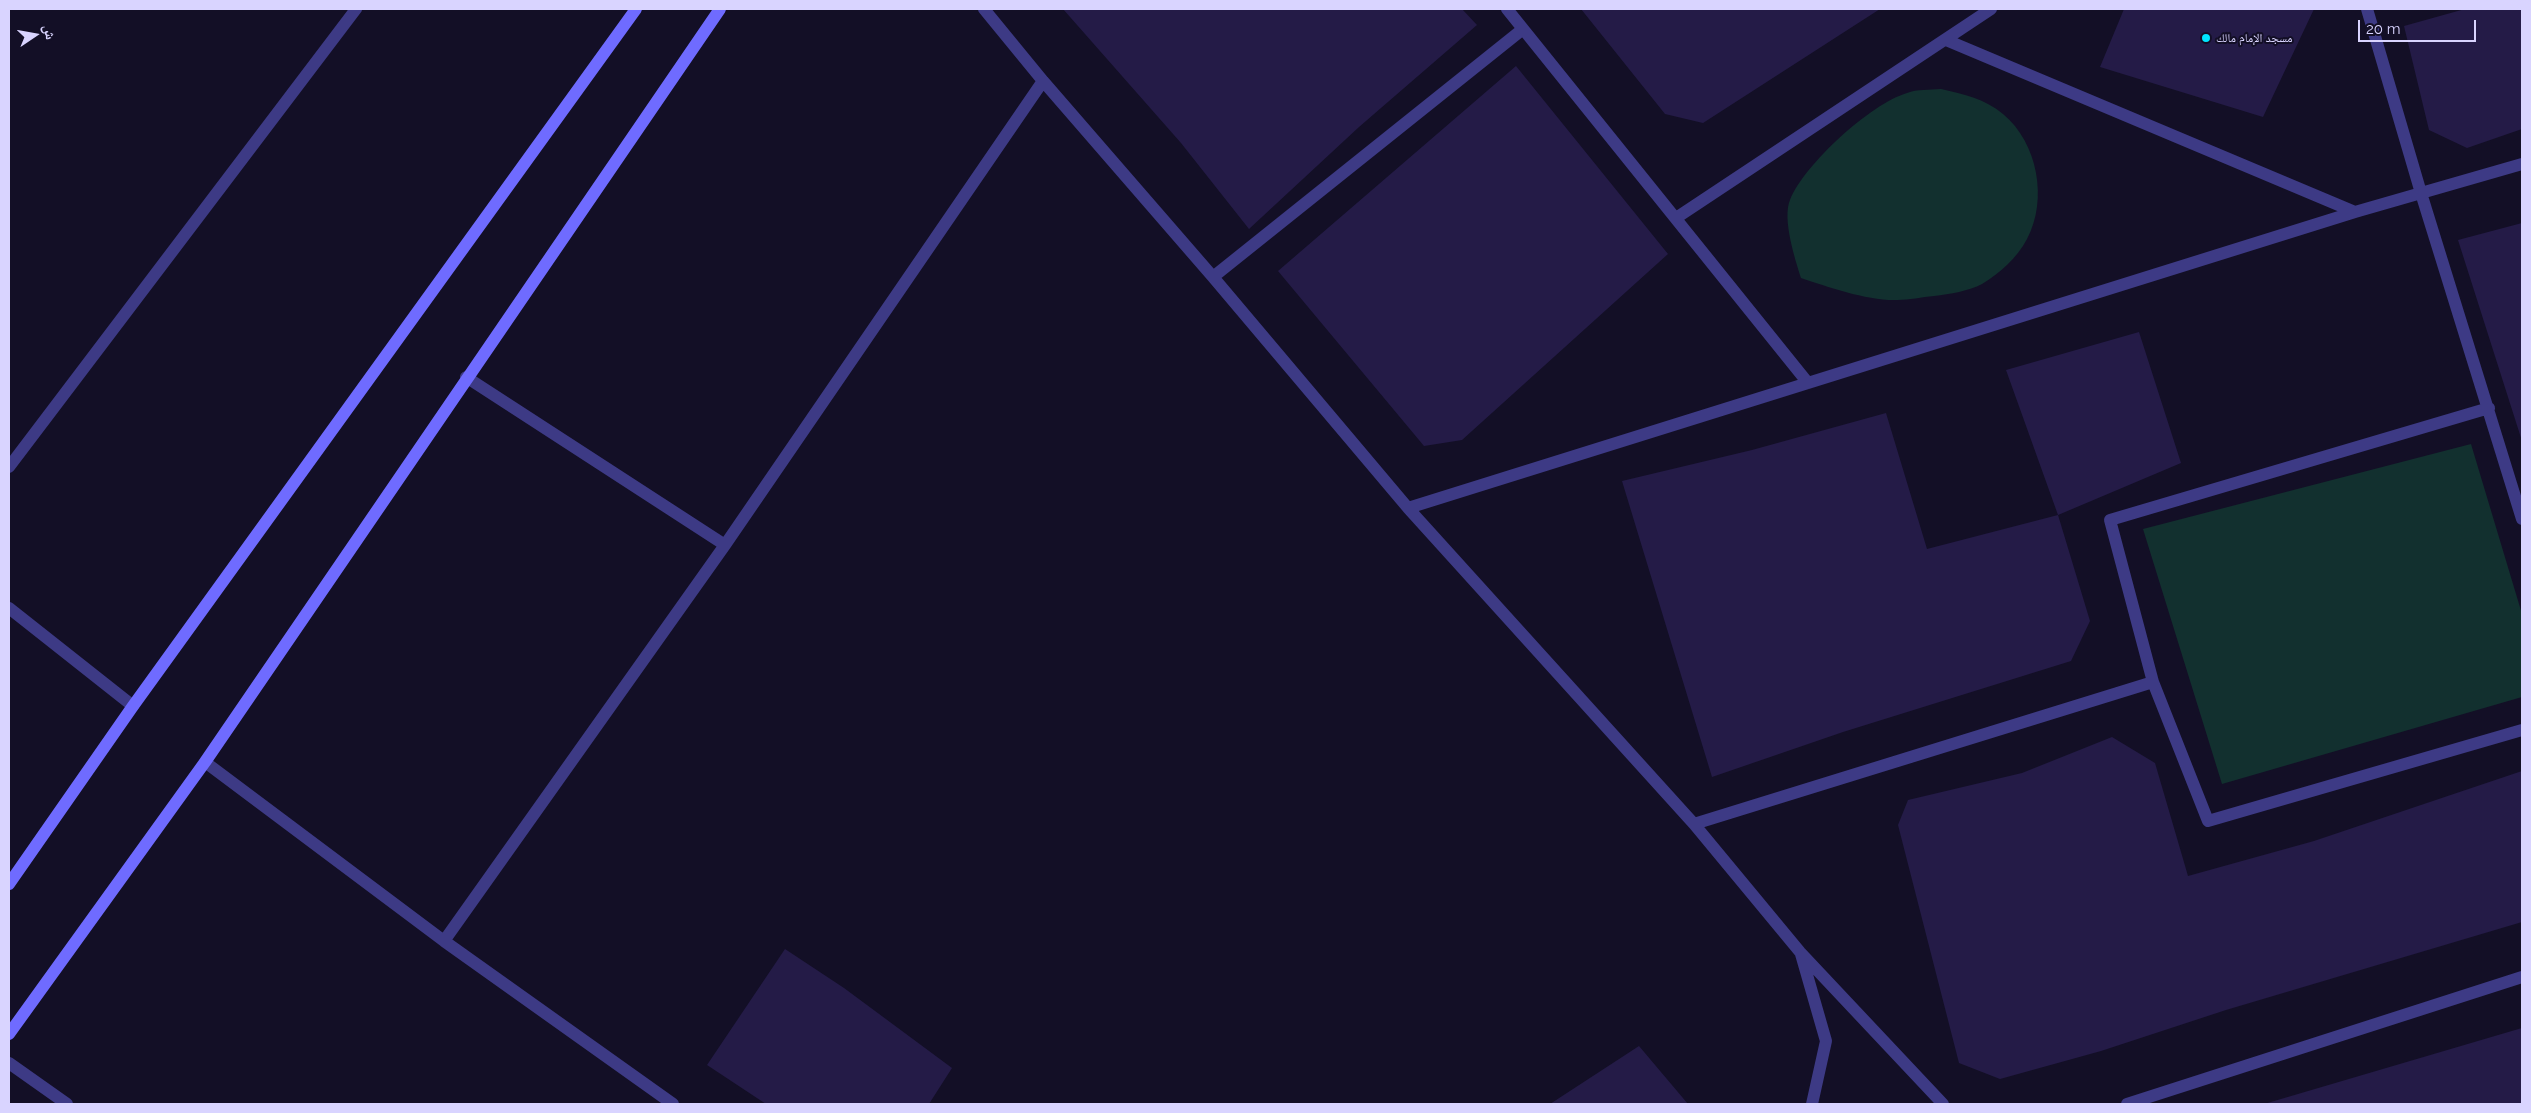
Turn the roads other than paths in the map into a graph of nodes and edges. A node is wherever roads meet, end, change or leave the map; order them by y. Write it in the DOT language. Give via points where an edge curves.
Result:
graph roads {
  1 [pos="356,9"];
  2 [pos="636,9"];
  3 [pos="720,9"];
  4 [pos="984,9"];
  5 [pos="1507,9"];
  6 [pos="1992,9"];
  7 [pos="2367,9"];
  8 [pos="1523,29"];
  9 [pos="1946,40"];
  10 [pos="1043,81"];
  11 [pos="2522,164"];
  12 [pos="2421,193"];
  13 [pos="2355,212"];
  14 [pos="1676,218"];
  15 [pos="1213,277"];
  16 [pos="466,377"];
  17 [pos="1808,384"];
  18 [pos="2489,408"];
  19 [pos="9,467"];
  20 [pos="1408,508"];
  21 [pos="2522,520"];
  22 [pos="725,545"];
  23 [pos="9,608"];
  24 [pos="2153,682"];
  25 [pos="133,706"];
  26 [pos="2522,730"];
  27 [pos="205,762"];
  28 [pos="1694,824"];
  29 [pos="9,884"];
  30 [pos="444,941"];
  31 [pos="1800,952"];
  32 [pos="2522,977"];
  33 [pos="9,1034"];
  34 [pos="9,1064"];
  35 [pos="67,1104"];
  36 [pos="673,1104"];
  37 [pos="1812,1104"];
  38 [pos="1943,1104"];
  39 [pos="2127,1104"];
  1 -- 19 [label="street"];
  2 -- 25 [label="street"];
  3 -- 16 [label="street"];
  4 -- 10 [label="street"];
  5 -- 8 [label="street"];
  6 -- 9 [label="street"];
  7 -- 12 [label="street"];
  8 -- 14 [label="street"];
  8 -- 15 [label="street"];
  9 -- 13 [label="street"];
  9 -- 14 [label="street"];
  10 -- 15 [label="street"];
  10 -- 22 [label="street"];
  11 -- 12 [label="street"];
  12 -- 13 [label="street"];
  12 -- 18 [label="street"];
  13 -- 17 [label="street"];
  14 -- 17 [label="street"];
  15 -- 20 [label="street"];
  16 -- 22 [label="street"];
  16 -- 27 [label="street"];
  17 -- 20 [label="street"];
  18 -- 21 [label="street"];
  18 -- 24 [label="street" via="2110,520"];
  20 -- 28 [label="street"];
  22 -- 30 [label="street"];
  23 -- 25 [label="street"];
  24 -- 26 [label="street" via="2208,821"];
  24 -- 28 [label="street"];
  25 -- 29 [label="street"];
  27 -- 30 [label="street"];
  27 -- 33 [label="street"];
  28 -- 31 [label="street"];
  30 -- 36 [label="street"];
  31 -- 37 [label="street" via="1826,1041"];
  31 -- 38 [label="street"];
  32 -- 39 [label="street"];
  34 -- 35 [label="street"];
}
